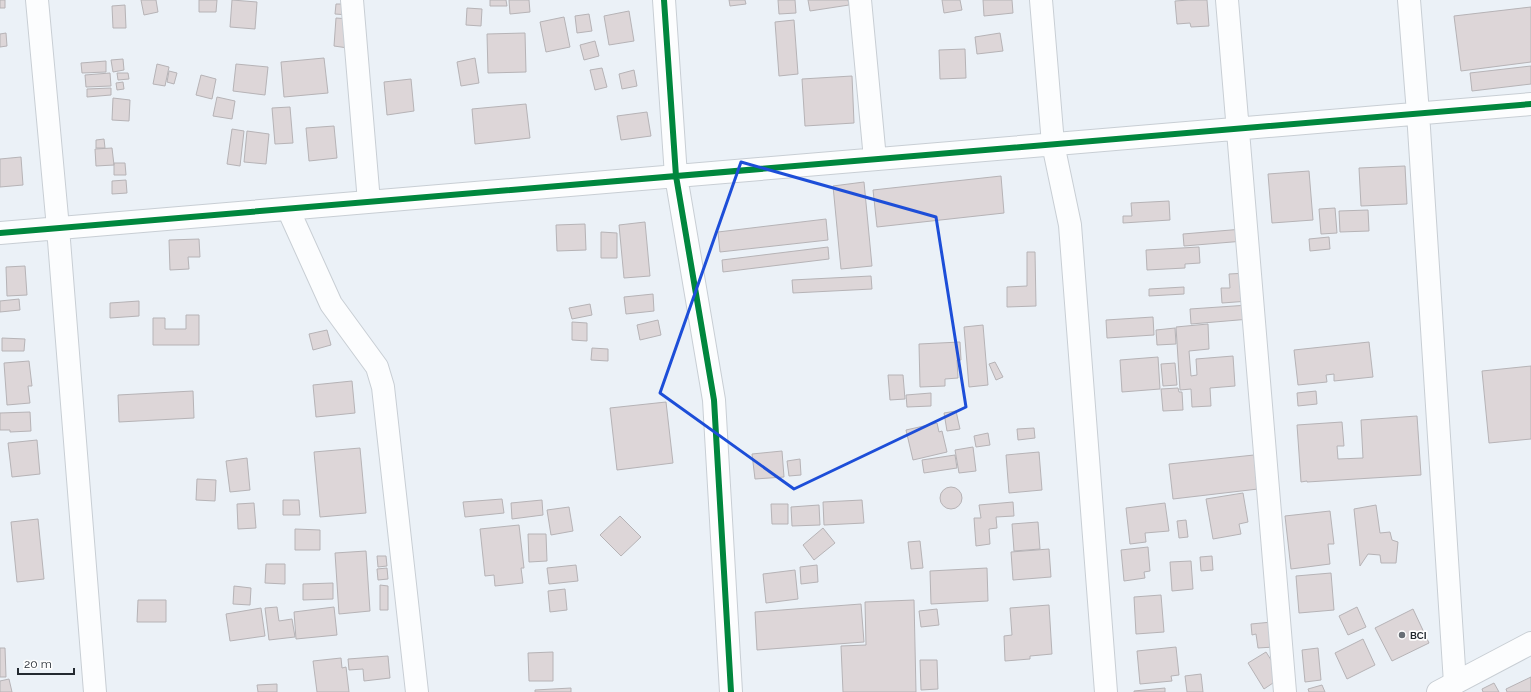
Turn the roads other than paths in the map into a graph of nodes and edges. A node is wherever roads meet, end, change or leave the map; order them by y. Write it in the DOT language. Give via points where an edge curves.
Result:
graph roads {
  1 [pos="37,0"];
  2 [pos="352,0"];
  3 [pos="664,0"];
  4 [pos="860,0"];
  5 [pos="1041,0"];
  6 [pos="1227,0"];
  7 [pos="1409,0"];
  8 [pos="1531,104"];
  9 [pos="1418,113"];
  10 [pos="1237,128"];
  11 [pos="1053,144"];
  12 [pos="875,159"];
  13 [pos="676,176"];
  14 [pos="369,202"];
  15 [pos="288,209"];
  16 [pos="58,228"];
  17 [pos="0,233"];
  18 [pos="1531,643"];
  19 [pos="1446,688"];
  20 [pos="96,692"];
  21 [pos="417,692"];
  22 [pos="731,692"];
  23 [pos="1106,692"];
  24 [pos="1285,692"];
  1 -- 16 [label="street"];
  2 -- 14 [label="street"];
  3 -- 13 [label="street"];
  4 -- 12 [label="street"];
  5 -- 11 [label="street"];
  6 -- 10 [label="street"];
  7 -- 9 [label="street"];
  8 -- 9 [label="street"];
  9 -- 10 [label="street"];
  9 -- 19 [label="street"];
  10 -- 11 [label="street"];
  10 -- 24 [label="street"];
  11 -- 12 [label="street"];
  11 -- 23 [label="street" via="1070,225"];
  12 -- 13 [label="street"];
  13 -- 14 [label="street"];
  13 -- 22 [label="street" via="714,400"];
  14 -- 15 [label="street"];
  15 -- 16 [label="street"];
  15 -- 21 [label="street" via="331,304 377,367 383,387"];
  16 -- 17 [label="street"];
  16 -- 20 [label="street"];
  18 -- 19 [label="street"];
}
